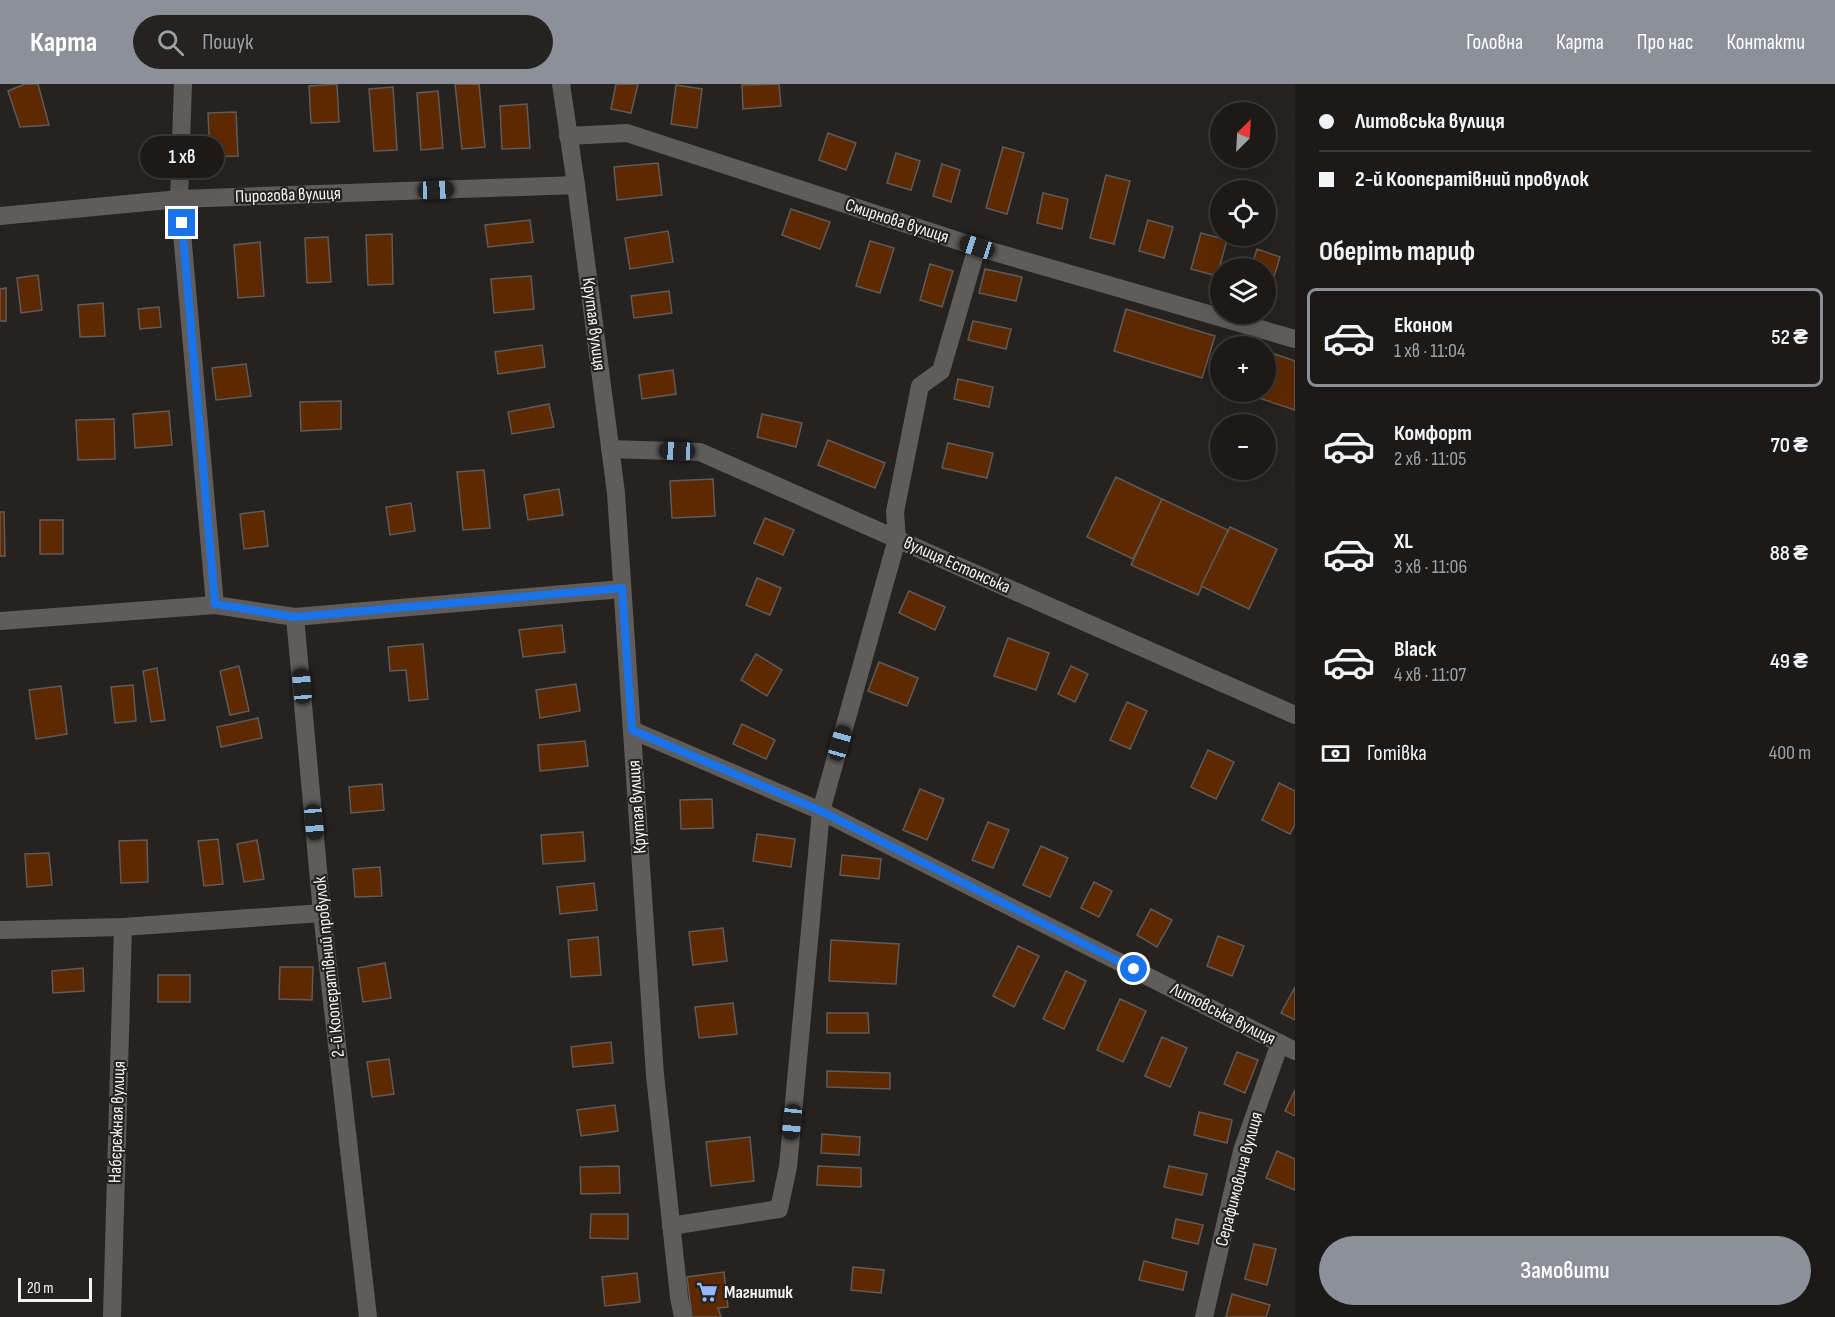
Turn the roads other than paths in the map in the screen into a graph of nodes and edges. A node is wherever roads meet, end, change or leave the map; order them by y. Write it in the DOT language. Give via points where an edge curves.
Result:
graph roads {
  1 [pos="183,84"];
  2 [pos="561,84"];
  3 [pos="568,136"];
  4 [pos="576,185"];
  5 [pos="179,199"];
  6 [pos="0,216"];
  7 [pos="977,247"];
  8 [pos="1295,339"];
  9 [pos="610,449"];
  10 [pos="897,539"];
  11 [pos="622,588"];
  12 [pos="215,604"];
  13 [pos="295,617"];
  14 [pos="0,621"];
  15 [pos="1295,715"];
  16 [pos="632,730"];
  17 [pos="821,811"];
  18 [pos="322,913"];
  19 [pos="123,927"];
  20 [pos="0,930"];
  21 [pos="1288,1047"];
  22 [pos="671,1226"];
  23 [pos="112,1317"];
  24 [pos="368,1317"];
  25 [pos="683,1317"];
  26 [pos="1204,1317"];
  1 -- 5 [label="street"];
  2 -- 3 [label="street, Крутая вулиця"];
  3 -- 4 [label="street, Крутая вулиця"];
  3 -- 7 [label="street, Смирнова вулиця" via="627,133"];
  4 -- 5 [label="street, Пирогова вулиця"];
  4 -- 9 [label="street, Крутая вулиця"];
  5 -- 6 [label="street, Пирогова вулиця"];
  5 -- 12 [label="street"];
  7 -- 8 [label="street, Смирнова вулиця"];
  7 -- 10 [label="street" via="941,371 920,386 895,512"];
  9 -- 10 [label="street, вулиця Естонська" via="700,452"];
  9 -- 11 [label="street, Крутая вулиця"];
  10 -- 15 [label="street, вулиця Естонська"];
  10 -- 17 [label="street"];
  11 -- 13 [label="street"];
  11 -- 16 [label="street, Крутая вулиця"];
  12 -- 13 [label="street"];
  12 -- 14 [label="street"];
  13 -- 18 [label="street, 2-й Коопєратівний провулок"];
  16 -- 17 [label="street, Литовська вулиця"];
  16 -- 22 [label="street, Крутая вулиця" via="655,1075"];
  17 -- 21 [label="street, Литовська вулиця"];
  17 -- 22 [label="street" via="788,1167 779,1209"];
  18 -- 19 [label="street"];
  18 -- 24 [label="street, 2-й Коопєратівний провулок"];
  19 -- 20 [label="street"];
  19 -- 23 [label="street, Набєрєжная вулиця"];
  21 -- 26 [label="street, Серафимовича вулиця" via="1242,1152"];
  22 -- 25 [label="street, Крутая вулиця"];
}
